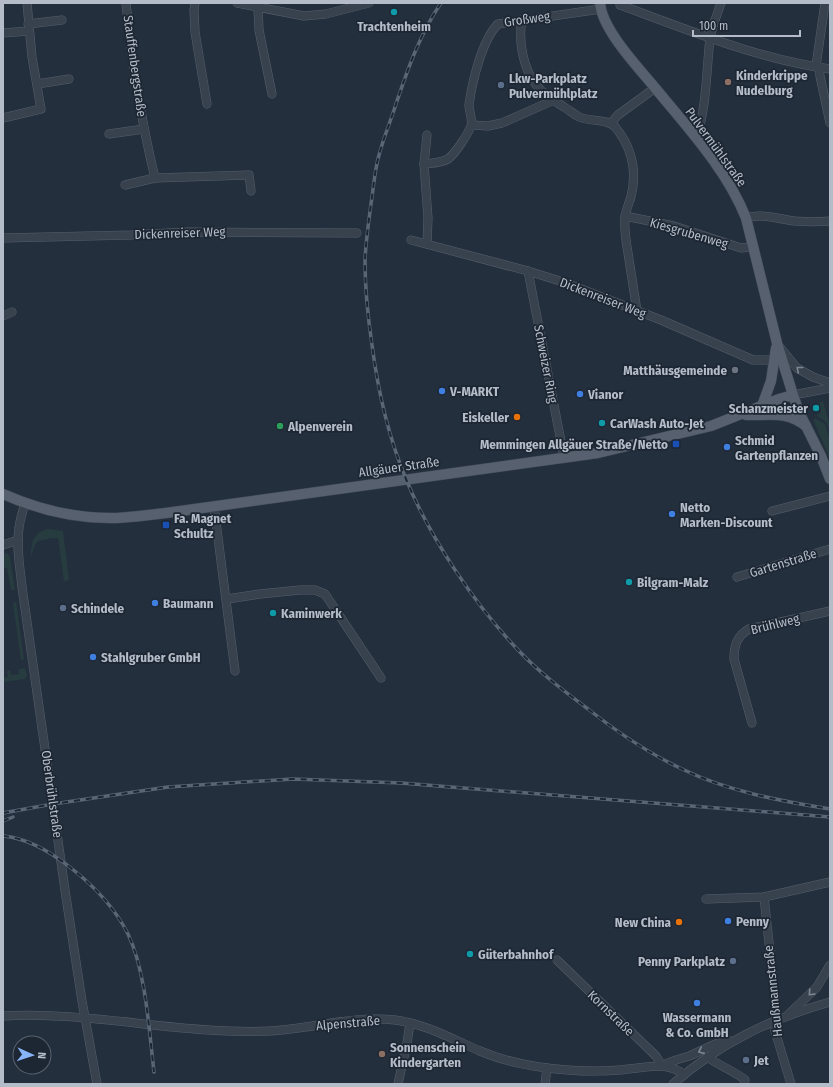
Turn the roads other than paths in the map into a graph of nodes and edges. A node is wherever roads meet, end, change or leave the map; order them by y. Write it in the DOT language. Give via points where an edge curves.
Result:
graph roads {
  1 [pos="27,3"];
  2 [pos="126,3"];
  3 [pos="195,3"];
  4 [pos="237,3"];
  5 [pos="369,3"];
  6 [pos="721,3"];
  7 [pos="825,3"];
  8 [pos="620,5"];
  9 [pos="601,6"];
  10 [pos="258,8"];
  11 [pos="62,20"];
  12 [pos="522,20"];
  13 [pos="29,27"];
  14 [pos="3,33"];
  15 [pos="710,38"];
  16 [pos="817,67"];
  17 [pos="830,69"];
  18 [pos="70,79"];
  19 [pos="37,84"];
  20 [pos="655,88"];
  21 [pos="272,94"];
  22 [pos="554,100"];
  23 [pos="207,104"];
  24 [pos="3,118"];
  25 [pos="830,123"];
  26 [pos="611,124"];
  27 [pos="472,125"];
  28 [pos="144,129"];
  29 [pos="109,134"];
  30 [pos="427,135"];
  31 [pos="694,136"];
  32 [pos="424,164"];
  33 [pos="155,178"];
  34 [pos="124,185"];
  35 [pos="251,191"];
  36 [pos="625,216"];
  37 [pos="746,218"];
  38 [pos="830,221"];
  39 [pos="357,233"];
  40 [pos="3,238"];
  41 [pos="411,240"];
  42 [pos="427,244"];
  43 [pos="753,247"];
  44 [pos="528,271"];
  45 [pos="637,311"];
  46 [pos="12,312"];
  47 [pos="3,316"];
  48 [pos="777,342"];
  49 [pos="775,360"];
  50 [pos="830,383"];
  51 [pos="830,388"];
  52 [pos="794,395"];
  53 [pos="762,406"];
  54 [pos="741,415"];
  55 [pos="806,426"];
  56 [pos="564,457"];
  57 [pos="830,479"];
  58 [pos="3,494"];
  59 [pos="830,496"];
  60 [pos="25,503"];
  61 [pos="214,506"];
  62 [pos="772,511"];
  63 [pos="18,540"];
  64 [pos="3,545"];
  65 [pos="830,549"];
  66 [pos="737,577"];
  67 [pos="227,598"];
  68 [pos="830,611"];
  69 [pos="235,670"];
  70 [pos="381,678"];
  71 [pos="752,723"];
  72 [pos="830,882"];
  73 [pos="764,897"];
  74 [pos="706,899"];
  75 [pos="557,960"];
  76 [pos="830,965"];
  77 [pos="830,1002"];
  78 [pos="3,1016"];
  79 [pos="786,1017"];
  80 [pos="86,1018"];
  81 [pos="775,1021"];
  82 [pos="410,1023"];
  83 [pos="738,1038"];
  84 [pos="706,1057"];
  85 [pos="662,1066"];
  86 [pos="547,1068"];
  87 [pos="684,1074"];
  88 [pos="97,1084"];
  89 [pos="398,1084"];
  90 [pos="545,1084"];
  91 [pos="673,1084"];
  92 [pos="744,1084"];
  93 [pos="791,1084"];
  1 -- 13 [label="street"];
  2 -- 28 [label="street, Stauffenbergstraße"];
  3 -- 23 [label="street" via="195,32"];
  4 -- 10 [label="street"];
  5 -- 10 [label="street" via="312,16"];
  6 -- 15 [label="street"];
  7 -- 16 [label="street"];
  8 -- 15 [label="street"];
  9 -- 12 [label="street, Großweg"];
  9 -- 20 [label="main road, Pulvermühlstraße" via="604,19 611,30"];
  10 -- 21 [label="street" via="259,30"];
  11 -- 13 [label="street"];
  12 -- 22 [label="street" via="521,47 530,75"];
  12 -- 27 [label="street, Großweg" via="498,24 486,41 469,107"];
  13 -- 14 [label="street"];
  13 -- 19 [label="street"];
  15 -- 16 [label="street" via="778,59"];
  15 -- 31 [label="street" via="701,118 698,132"];
  16 -- 17 [label="street"];
  16 -- 25 [label="street"];
  18 -- 19 [label="street"];
  19 -- 24 [label="street" via="41,109"];
  20 -- 26 [label="street"];
  20 -- 31 [label="main road, Pulvermühlstraße"];
  22 -- 26 [label="street" via="580,117"];
  22 -- 27 [label="street" via="502,123 488,126"];
  26 -- 36 [label="street" via="630,153 634,167 631,196"];
  27 -- 32 [label="street" via="448,159"];
  28 -- 29 [label="street, Stauffenbergstraße"];
  28 -- 33 [label="street, Stauffenbergstraße"];
  30 -- 32 [label="street"];
  31 -- 37 [label="main road, Pulvermühlstraße" via="731,186"];
  32 -- 42 [label="street"];
  33 -- 34 [label="street"];
  33 -- 35 [label="street" via="249,175"];
  36 -- 43 [label="street, Kiesgrubenweg" via="674,226 741,248"];
  36 -- 45 [label="street" via="626,240"];
  37 -- 38 [label="street" via="766,215 796,221"];
  37 -- 43 [label="main road, Pulvermühlstraße"];
  39 -- 40 [label="street, Dickenreiser Weg" via="187,232"];
  41 -- 42 [label="street, Dickenreiser Weg"];
  42 -- 44 [label="street, Dickenreiser Weg"];
  43 -- 48 [label="main road, Pulvermühlstraße"];
  44 -- 45 [label="street, Dickenreiser Weg"];
  44 -- 56 [label="street, Schweizer Ring"];
  45 -- 49 [label="street, Dickenreiser Weg" via="753,360"];
  46 -- 47 [label="street"];
  48 -- 49 [label="main road"];
  50 -- 48 [label="street, one-way" via="797,368"];
  48 -- 52 [label="main road, Pulvermühlstraße"];
  49 -- 53 [label="main road" via="772,381"];
  51 -- 52 [label="street"];
  52 -- 53 [label="main road, Allgäuer Straße"];
  52 -- 55 [label="main road, Pulvermühlstraße"];
  53 -- 54 [label="main road, Allgäuer Straße"];
  54 -- 55 [label="main road" via="787,416"];
  54 -- 56 [label="main road, Allgäuer Straße" via="683,433 598,453"];
  55 -- 57 [label="main road, Pulvermühlstraße"];
  56 -- 61 [label="main road, Allgäuer Straße"];
  58 -- 60 [label="main road, Allgäuer Straße"];
  59 -- 62 [label="street"];
  60 -- 61 [label="main road, Allgäuer Straße" via="57,512 116,518"];
  60 -- 63 [label="street, Oberbrühlstraße"];
  61 -- 67 [label="street"];
  63 -- 64 [label="street"];
  63 -- 80 [label="street, Oberbrühlstraße" via="22,586 60,859"];
  65 -- 66 [label="street, Gartenstraße"];
  67 -- 69 [label="street"];
  67 -- 70 [label="street" via="300,590 315,590 325,594"];
  68 -- 71 [label="street, Brühlweg" via="749,629 737,639 734,658"];
  72 -- 73 [label="street"];
  73 -- 74 [label="street"];
  73 -- 81 [label="street, Haußmannstraße" via="776,1007"];
  75 -- 85 [label="street, Kornstraße" via="656,1056"];
  76 -- 79 [label="street, one-way" via="817,987"];
  77 -- 79 [label="street"];
  78 -- 80 [label="street, Alpenstraße" via="47,1015"];
  79 -- 81 [label="street"];
  80 -- 82 [label="street, Alpenstraße" via="183,1028 248,1031 271,1031 360,1020 395,1020"];
  80 -- 88 [label="street, Oberbrühlstraße"];
  81 -- 83 [label="street"];
  81 -- 93 [label="street, Haußmannstraße" via="775,1031"];
  82 -- 86 [label="street, Alpenstraße" via="500,1058"];
  82 -- 89 [label="street"];
  83 -- 84 [label="street"];
  83 -- 85 [label="street, one-way" via="720,1042"];
  84 -- 87 [label="street"];
  84 -- 92 [label="street" via="742,1076"];
  85 -- 86 [label="street, Alpenstraße" via="593,1071"];
  85 -- 87 [label="street, Alpenstraße"];
  86 -- 90 [label="street"];
  87 -- 91 [label="street"];
}
